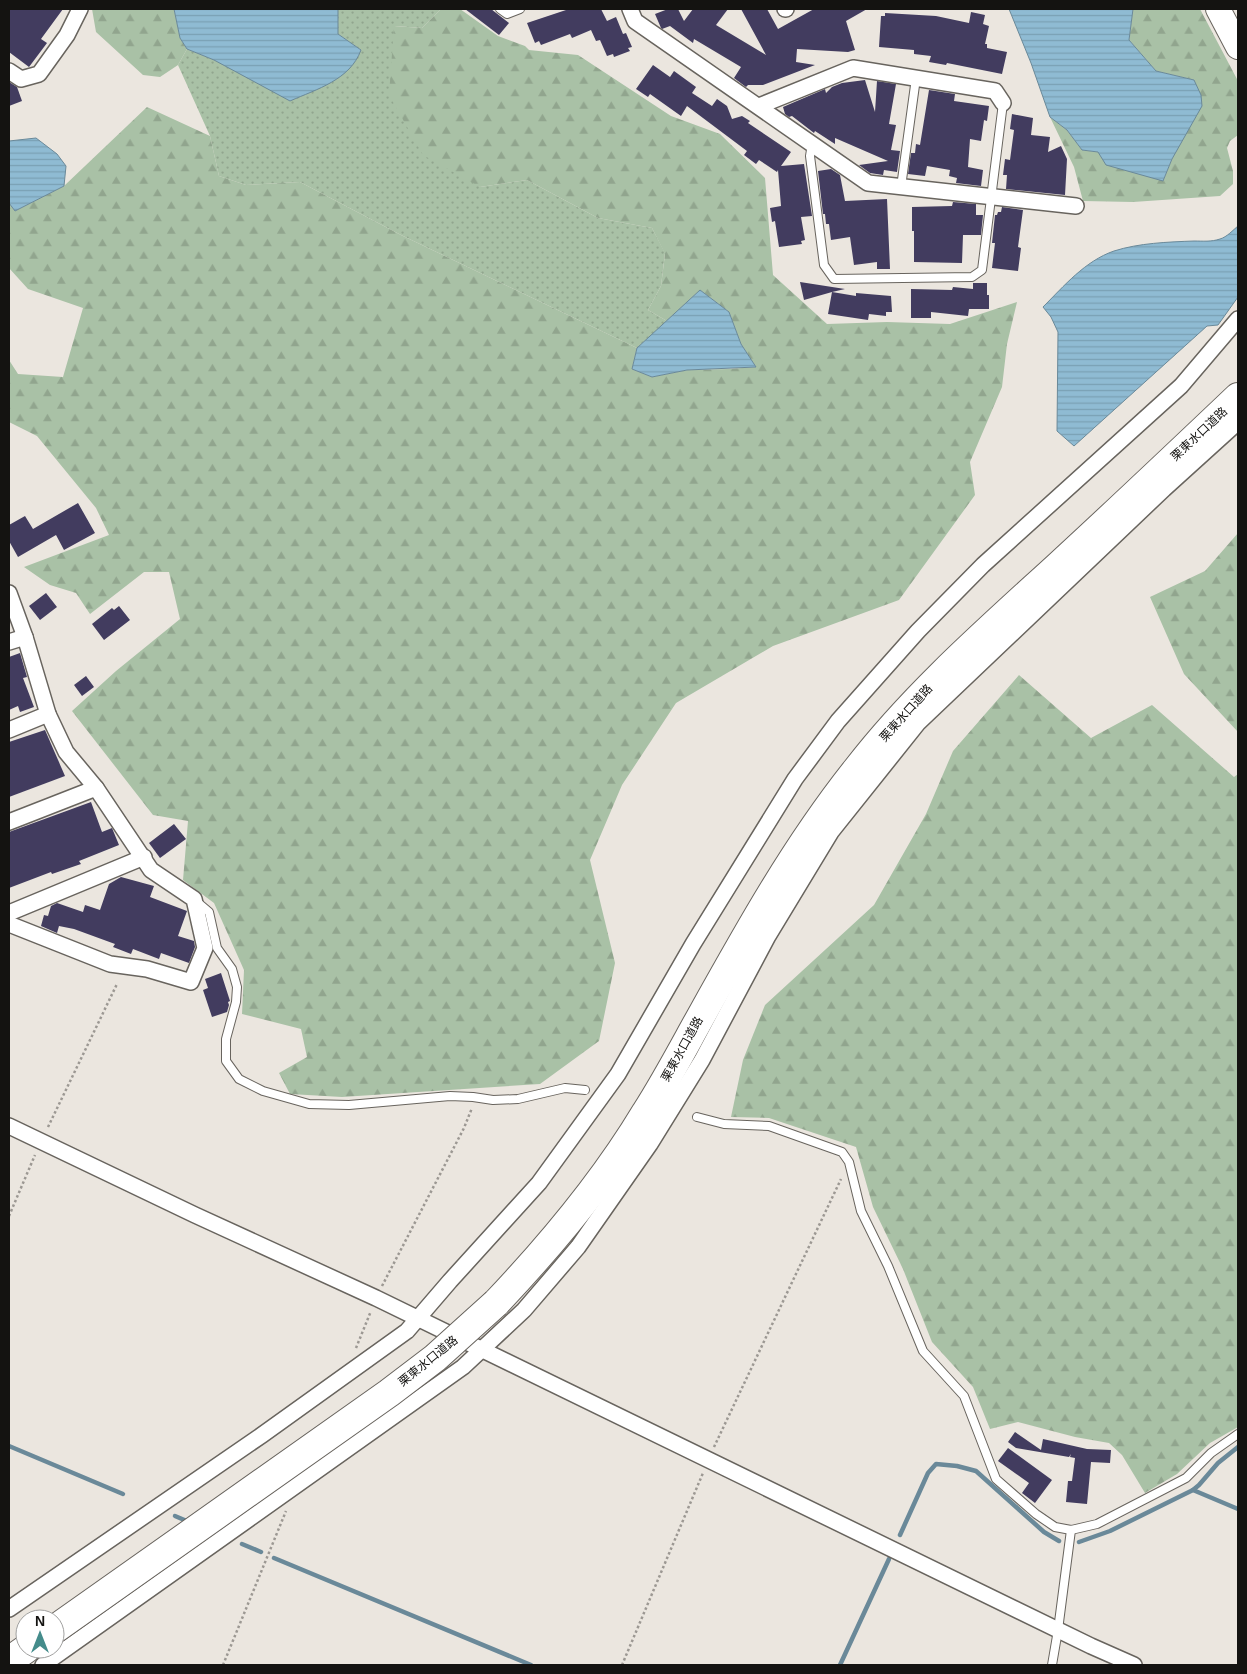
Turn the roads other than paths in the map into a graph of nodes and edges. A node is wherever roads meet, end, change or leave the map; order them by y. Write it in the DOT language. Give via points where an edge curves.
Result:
graph roads {
  1 [pos="80,9"];
  2 [pos="500,9"];
  3 [pos="520,9"];
  4 [pos="630,9"];
  5 [pos="1218,9"];
  6 [pos="1238,47"];
  7 [pos="9,71"];
  8 [pos="916,78"];
  9 [pos="1003,103"];
  10 [pos="759,106"];
  11 [pos="812,144"];
  12 [pos="901,187"];
  13 [pos="992,198"];
  14 [pos="1076,206"];
  15 [pos="1238,319"];
  16 [pos="1238,396"];
  17 [pos="1238,422"];
  18 [pos="9,593"];
  19 [pos="25,637"];
  20 [pos="9,642"];
  21 [pos="48,714"];
  22 [pos="9,730"];
  23 [pos="96,788"];
  24 [pos="9,822"];
  25 [pos="144,857"];
  26 [pos="194,899"];
  27 [pos="9,913"];
  28 [pos="9,924"];
  29 [pos="585,1090"];
  30 [pos="697,1117"];
  31 [pos="9,1126"];
  32 [pos="419,1318"];
  33 [pos="481,1349"];
  34 [pos="1238,1434"];
  35 [pos="1071,1530"];
  36 [pos="9,1609"];
  37 [pos="65,1621"];
  38 [pos="1058,1630"];
  39 [pos="43,1665"];
  40 [pos="1052,1665"];
  41 [pos="1134,1665"];
  1 -- 7 [label="street" via="67,35 39,74 21,79"];
  2 -- 3 [label="lane" via="507,14"];
  4 -- 10 [label="street" via="635,21"];
  5 -- 6 [label="main road"];
  8 -- 9 [label="street" via="995,90"];
  8 -- 10 [label="street" via="853,68"];
  8 -- 12 [label="lane"];
  9 -- 13 [label="lane"];
  10 -- 11 [label="street"];
  11 -- 12 [label="street" via="868,183"];
  11 -- 13 [label="lane" via="810,156 824,265 834,279 972,277 982,270"];
  12 -- 13 [label="street"];
  13 -- 14 [label="street"];
  15 -- 32 [label="street" via="1181,386 983,565 918,631 838,721 795,779 693,944 618,1074 539,1183"];
  16 -- 37 [label="highway, 栗東水口道路, bridge" via="974,643 915,701 857,769 808,837 748,933 647,1112 614,1162 545,1250 496,1303 435,1358 389,1392"];
  17 -- 33 [label="street" via="918,723 831,832 768,936 702,1060 650,1144 578,1246 524,1310"];
  18 -- 19 [label="street"];
  19 -- 20 [label="street"];
  19 -- 21 [label="street"];
  21 -- 22 [label="street"];
  21 -- 23 [label="street" via="66,752"];
  23 -- 24 [label="street"];
  23 -- 25 [label="street"];
  25 -- 26 [label="street" via="151,870"];
  25 -- 27 [label="street"];
  26 -- 28 [label="street" via="206,948 191,982 147,969 110,964"];
  26 -- 29 [label="lane" via="209,912 217,948 232,969 237,987 226,1039 226,1061 239,1078 263,1091 309,1104 349,1105 450,1096 518,1099 565,1088"];
  30 -- 35 [label="lane" via="724,1124 769,1126 842,1152 849,1162 861,1211 923,1351 964,1396 996,1479 1055,1527"];
  31 -- 32 [label="street"];
  32 -- 33 [label="street"];
  32 -- 36 [label="street" via="343,1378"];
  33 -- 38 [label="street"];
  33 -- 39 [label="street" via="462,1368"];
  34 -- 35 [label="lane" via="1211,1452 1186,1478 1097,1524"];
  35 -- 38 [label="lane"];
  38 -- 40 [label="lane"];
  38 -- 41 [label="street"];
}
